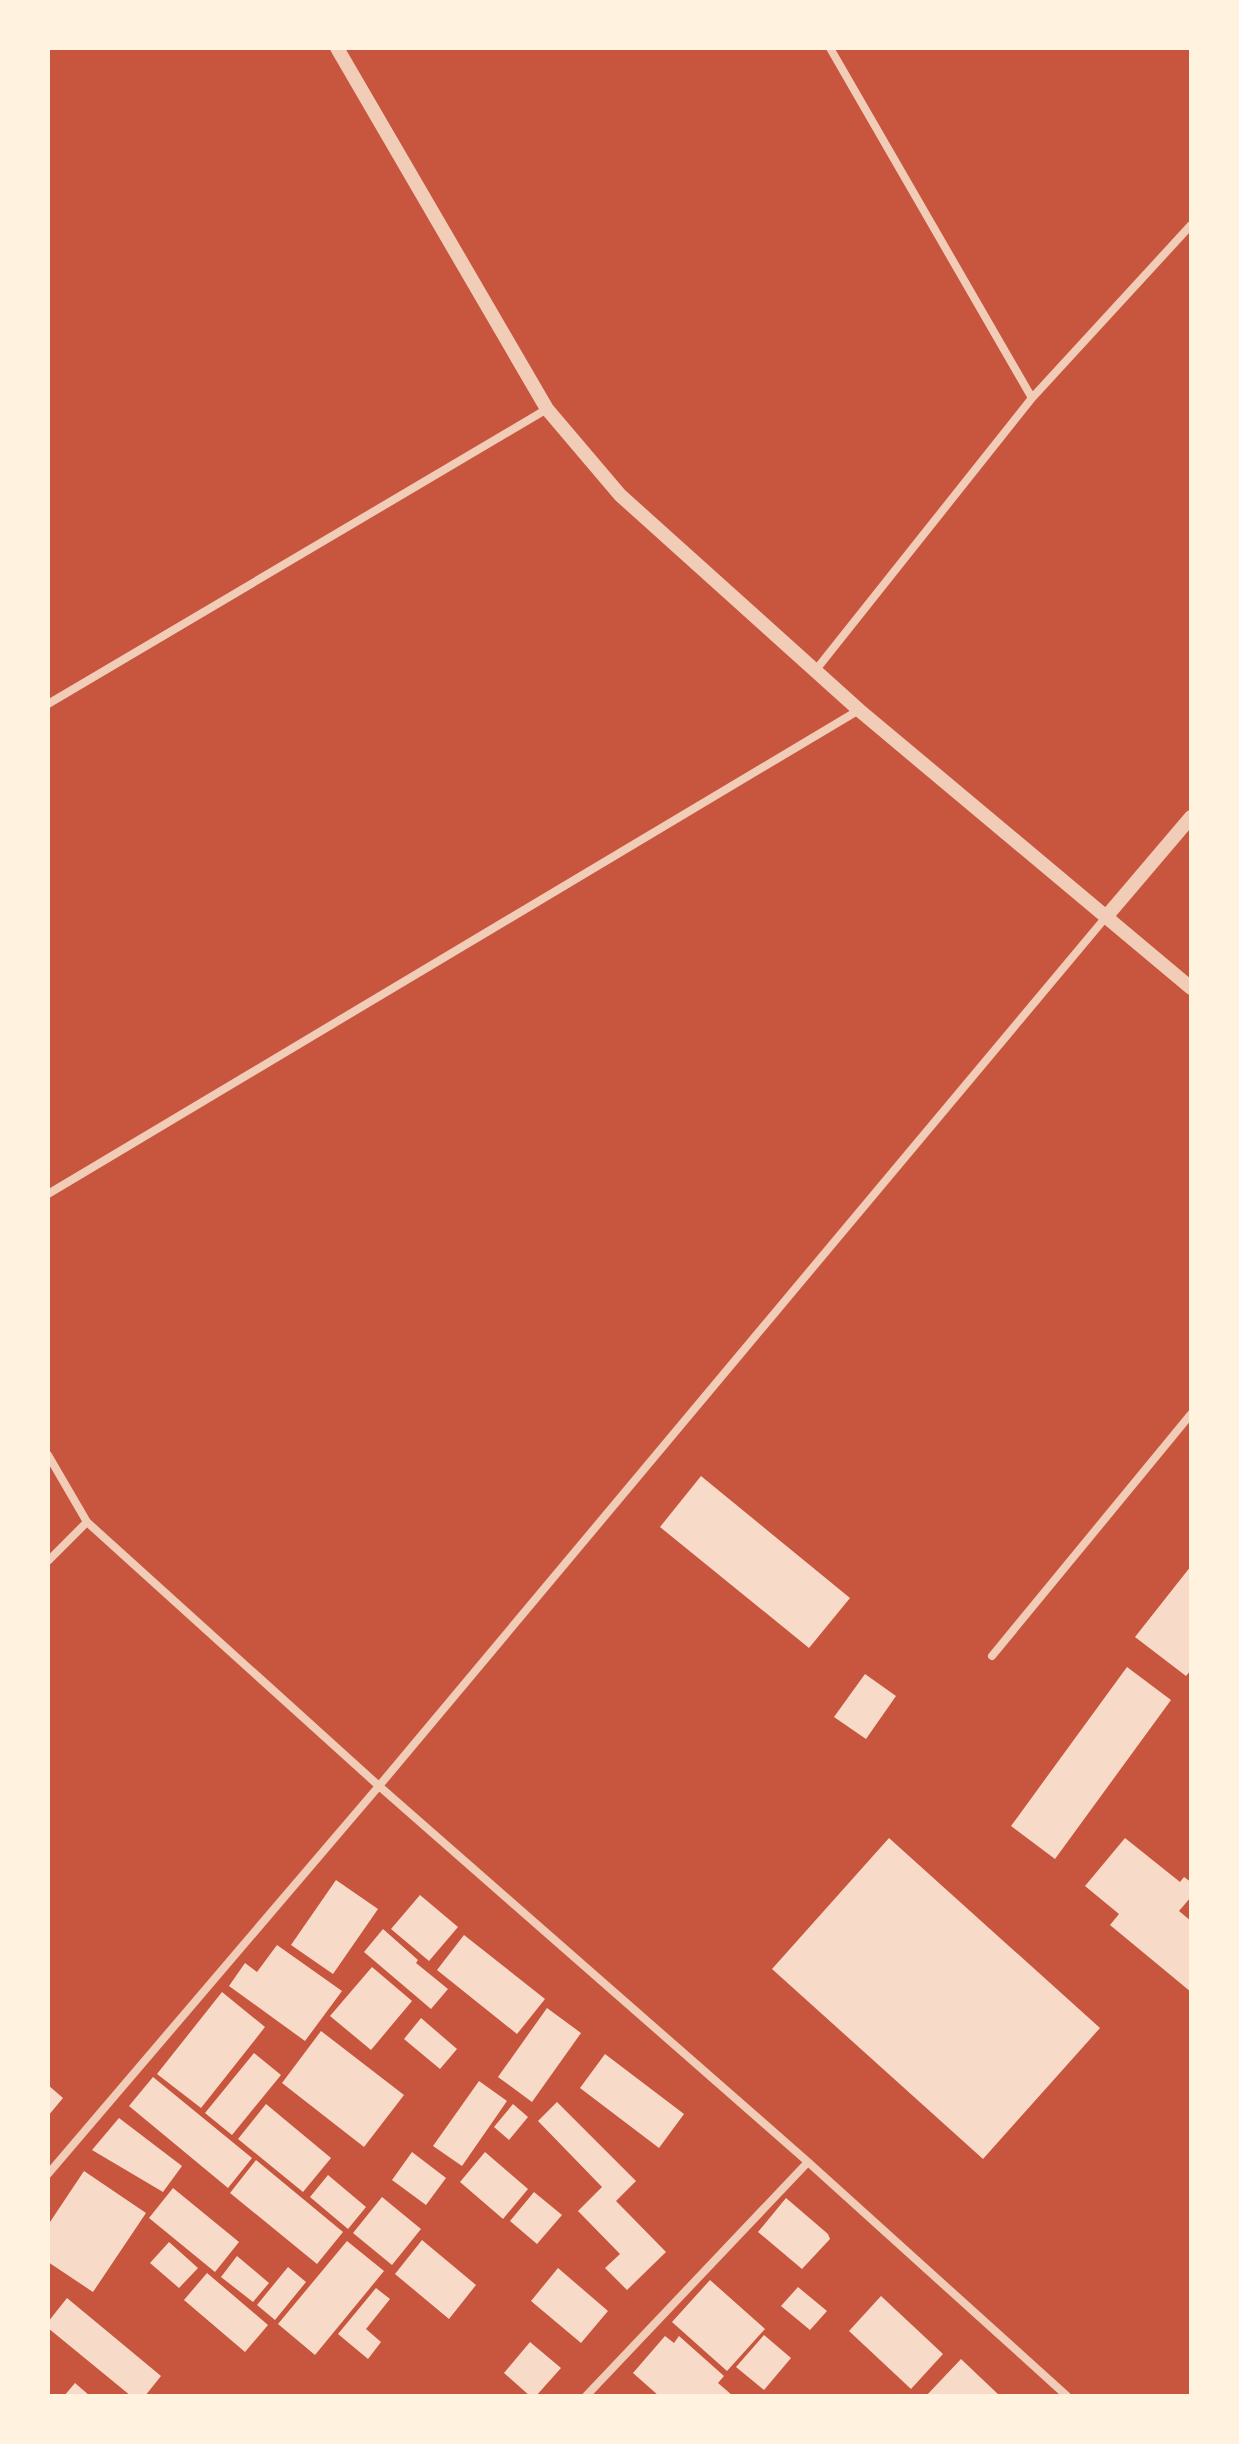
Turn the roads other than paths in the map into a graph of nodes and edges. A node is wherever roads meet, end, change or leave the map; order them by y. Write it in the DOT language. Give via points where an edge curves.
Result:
graph roads {
  1 [pos="337,48"];
  2 [pos="830,48"];
  3 [pos="1191,225"];
  4 [pos="1032,398"];
  5 [pos="547,409"];
  6 [pos="815,671"];
  7 [pos="48,704"];
  8 [pos="859,710"];
  9 [pos="1191,817"];
  10 [pos="1106,917"];
  11 [pos="1191,988"];
  12 [pos="48,1194"];
  13 [pos="1191,1414"];
  14 [pos="48,1455"];
  15 [pos="87,1522"];
  16 [pos="48,1561"];
  17 [pos="992,1656"];
  18 [pos="379,1786"];
  19 [pos="808,2162"];
  20 [pos="48,2174"];
  21 [pos="586,2396"];
  22 [pos="1067,2396"];
  1 -- 5 [label="street"];
  2 -- 4 [label="street"];
  3 -- 4 [label="street"];
  4 -- 6 [label="street"];
  5 -- 6 [label="street" via="620,495"];
  5 -- 7 [label="street"];
  6 -- 8 [label="street"];
  8 -- 10 [label="street"];
  8 -- 12 [label="street"];
  9 -- 10 [label="street"];
  10 -- 11 [label="street"];
  10 -- 18 [label="street"];
  13 -- 17 [label="street"];
  14 -- 15 [label="street"];
  15 -- 16 [label="street"];
  15 -- 18 [label="street"];
  18 -- 19 [label="street"];
  18 -- 20 [label="street"];
  19 -- 21 [label="street"];
  19 -- 22 [label="street"];
}
